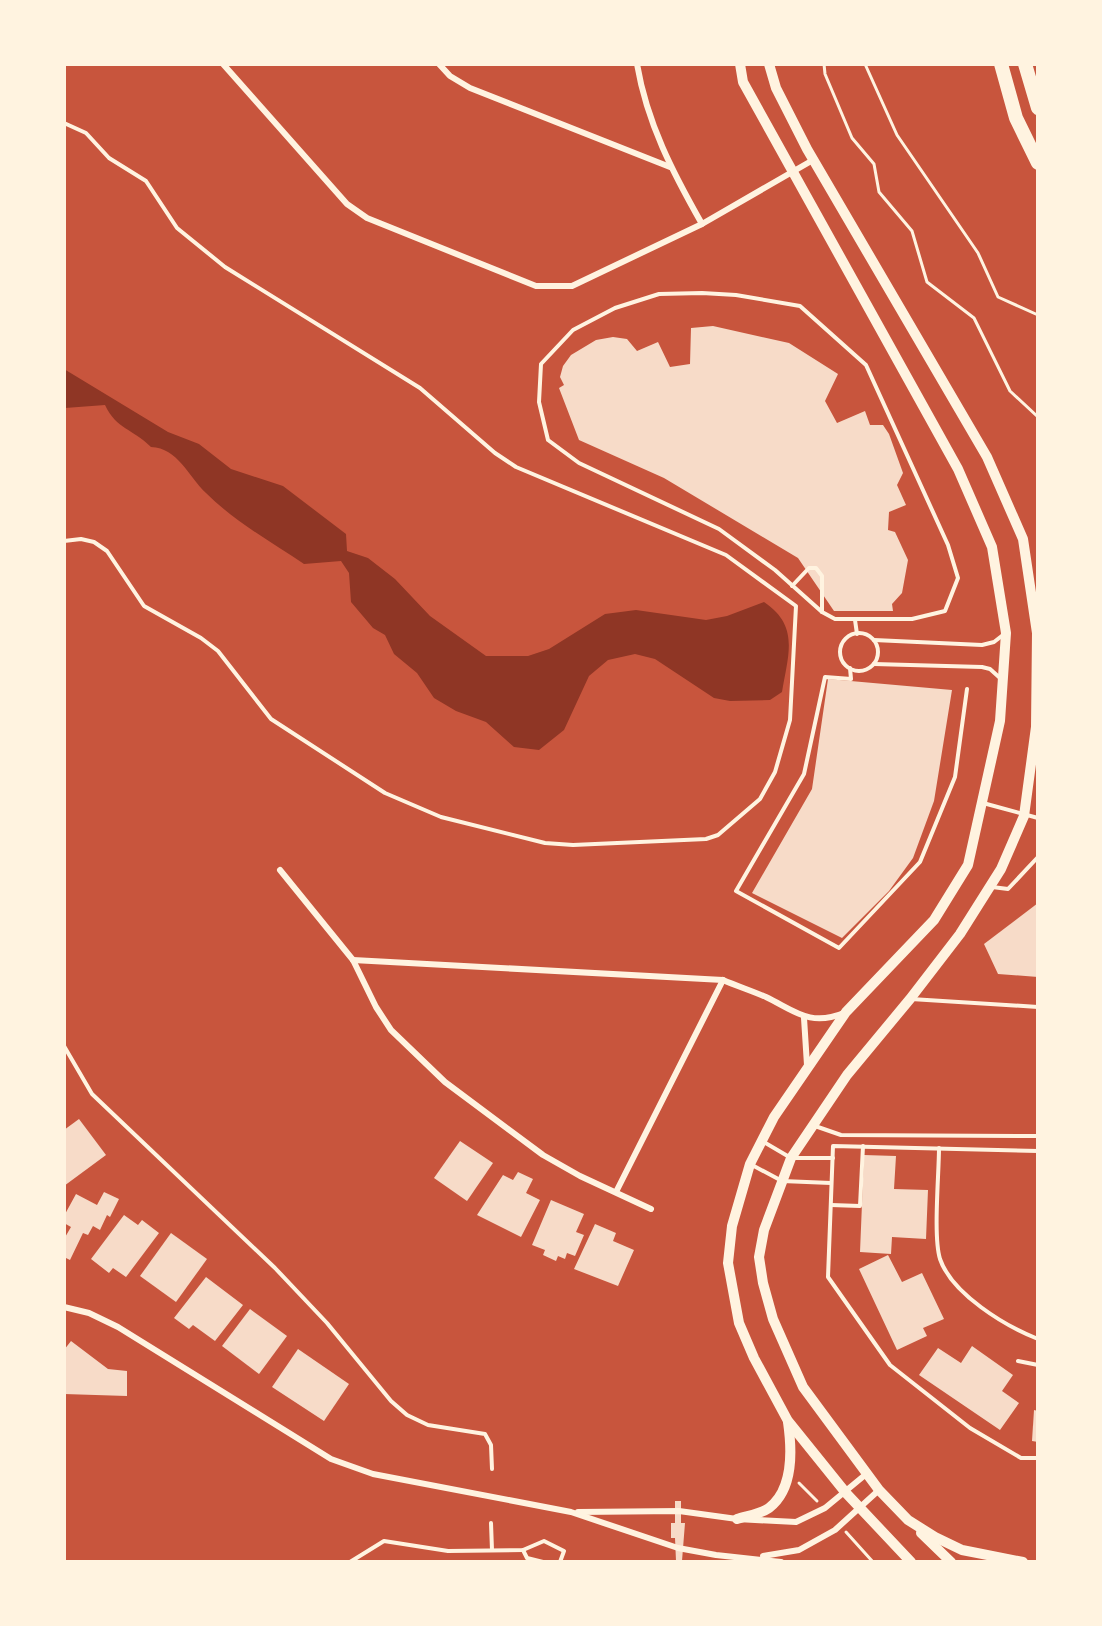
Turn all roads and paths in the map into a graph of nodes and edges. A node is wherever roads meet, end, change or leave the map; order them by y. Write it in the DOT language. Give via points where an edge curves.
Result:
graph roads {
  1 [pos="223,64"];
  2 [pos="439,64"];
  3 [pos="637,64"];
  4 [pos="740,64"];
  5 [pos="769,64"];
  6 [pos="824,64"];
  7 [pos="865,64"];
  8 [pos="1000,64"];
  9 [pos="1025,64"];
  10 [pos="1038,108"];
  11 [pos="64,123"];
  12 [pos="813,160"];
  13 [pos="1038,163"];
  14 [pos="670,167"];
  15 [pos="795,172"];
  16 [pos="702,224"];
  17 [pos="1038,315"];
  18 [pos="1038,417"];
  19 [pos="64,541"];
  20 [pos="792,586"];
  21 [pos="822,612"];
  22 [pos="855,620"];
  23 [pos="856,633"];
  24 [pos="1006,633"];
  25 [pos="874,640"];
  26 [pos="874,664"];
  27 [pos="850,668"];
  28 [pos="1002,681"];
  29 [pos="967,689"];
  30 [pos="982,803"];
  31 [pos="1024,816"];
  32 [pos="1038,818"];
  33 [pos="1038,857"];
  34 [pos="280,870"];
  35 [pos="991,887"];
  36 [pos="353,960"];
  37 [pos="723,980"];
  38 [pos="910,999"];
  39 [pos="1038,1007"];
  40 [pos="846,1012"];
  41 [pos="804,1018"];
  42 [pos="64,1046"];
  43 [pos="807,1067"];
  44 [pos="811,1125"];
  45 [pos="1038,1136"];
  46 [pos="761,1141"];
  47 [pos="863,1146"];
  48 [pos="939,1148"];
  49 [pos="1038,1151"];
  50 [pos="791,1158"];
  51 [pos="833,1158"];
  52 [pos="750,1164"];
  53 [pos="783,1181"];
  54 [pos="831,1183"];
  55 [pos="616,1192"];
  56 [pos="831,1205"];
  57 [pos="651,1209"];
  58 [pos="64,1307"];
  59 [pos="1038,1339"];
  60 [pos="1018,1361"];
  61 [pos="1038,1365"];
  62 [pos="788,1421"];
  63 [pos="1038,1458"];
  64 [pos="492,1469"];
  65 [pos="789,1473"];
  66 [pos="866,1475"];
  67 [pos="879,1490"];
  68 [pos="846,1493"];
  69 [pos="817,1501"];
  70 [pos="859,1508"];
  71 [pos="571,1512"];
  72 [pos="737,1519"];
  73 [pos="908,1520"];
  74 [pos="490,1523"];
  75 [pos="840,1526"];
  76 [pos="492,1550"];
  77 [pos="523,1550"];
  78 [pos="757,1557"];
  79 [pos="350,1562"];
  80 [pos="543,1562"];
  81 [pos="560,1562"];
  82 [pos="781,1562"];
  83 [pos="873,1562"];
  84 [pos="911,1562"];
  85 [pos="951,1562"];
  86 [pos="1023,1562"];
  1 -- 16 [label="street" via="347,204 360,213 536,286 572,286"];
  2 -- 14 [label="street" via="470,88"];
  3 -- 14 [label="street" via="645,105"];
  4 -- 15 [label="main road" via="743,82"];
  5 -- 12 [label="main road" via="776,88"];
  6 -- 18 [label="path" via="852,138 874,164 879,192 912,231 927,282 974,318 1010,391"];
  7 -- 17 [label="path" via="897,135 978,253 998,297"];
  8 -- 13 [label="highway" via="1016,118"];
  9 -- 10 [label="highway"];
  11 -- 19 [label="lane" via="86,133 110,158 146,181 177,228 225,267 420,388 509,462 726,555 795,606 790,720 769,786 718,835 691,841 573,845 515,838 412,807 286,730 259,705 218,651 144,606 107,551 94,542"];
  12 -- 15 [label="street"];
  12 -- 31 [label="main road" via="987,457 1023,539 1037,633 1036,727"];
  14 -- 16 [label="street"];
  15 -- 16 [label="street"];
  15 -- 24 [label="main road" via="958,469 992,547"];
  20 -- 21 [label="lane"];
  20 -- 21 [label="lane" via="809,568 816,568 822,576"];
  20 -- 22 [label="lane" via="719,529 579,463 548,440 539,402 541,364 573,330 615,308 659,294 736,295 800,306 866,365 948,545 958,578 945,611 912,619"];
  21 -- 22 [label="lane" via="835,619"];
  22 -- 23 [label="lane"];
  23 -- 25 [label="lane"];
  23 -- 27 [label="lane" via="842,645 842,658"];
  24 -- 25 [label="lane" via="982,645"];
  24 -- 28 [label="main road"];
  25 -- 26 [label="lane" via="878,652"];
  26 -- 27 [label="lane" via="863,671"];
  26 -- 28 [label="lane" via="982,667"];
  27 -- 29 [label="lane" via="851,680 825,677 804,774 736,891 839,948 920,862 955,777"];
  28 -- 30 [label="main road" via="1000,721"];
  30 -- 31 [label="lane"];
  30 -- 40 [label="main road" via="968,865 934,920"];
  31 -- 32 [label="lane"];
  31 -- 35 [label="main road"];
  33 -- 35 [label="lane" via="1008,889"];
  34 -- 36 [label="street"];
  35 -- 38 [label="main road"];
  36 -- 37 [label="street"];
  36 -- 55 [label="street" via="391,1030 445,1082 543,1155"];
  37 -- 41 [label="street"];
  37 -- 55 [label="street"];
  38 -- 39 [label="lane"];
  38 -- 44 [label="main road"];
  40 -- 41 [label="street" via="831,1018"];
  40 -- 43 [label="main road"];
  41 -- 43 [label="street"];
  42 -- 64 [label="lane" via="92,1094 275,1268 327,1323 391,1401 407,1415 428,1425 485,1434 491,1445"];
  43 -- 46 [label="main road"];
  44 -- 45 [label="lane" via="841,1136"];
  44 -- 50 [label="main road"];
  46 -- 50 [label="lane"];
  46 -- 52 [label="main road"];
  47 -- 48 [label="lane"];
  47 -- 51 [label="lane" via="833,1146"];
  47 -- 56 [label="lane" via="860,1206"];
  48 -- 49 [label="lane"];
  48 -- 59 [label="lane" via="940,1258 957,1289 1019,1332"];
  50 -- 51 [label="lane"];
  50 -- 53 [label="main road"];
  51 -- 54 [label="lane"];
  52 -- 53 [label="lane"];
  52 -- 62 [label="main road" via="732,1226 728,1263 731,1290 750,1349"];
  53 -- 54 [label="lane"];
  53 -- 66 [label="main road" via="764,1230 759,1257 773,1319 803,1387"];
  54 -- 56 [label="lane"];
  55 -- 57 [label="street"];
  56 -- 63 [label="lane" via="828,1277 890,1365 970,1428 1021,1458"];
  58 -- 71 [label="street" via="89,1313 118,1327 331,1459 373,1474"];
  60 -- 61 [label="lane"];
  62 -- 65 [label="main road"];
  62 -- 68 [label="main road"];
  65 -- 69 [label="path"];
  65 -- 72 [label="main road" via="779,1497 768,1508"];
  66 -- 67 [label="main road"];
  66 -- 68 [label="street"];
  67 -- 70 [label="street"];
  67 -- 73 [label="main road"];
  68 -- 70 [label="main road"];
  68 -- 72 [label="street" via="796,1522"];
  70 -- 75 [label="street"];
  70 -- 84 [label="main road"];
  71 -- 72 [label="street" via="679,1511"];
  71 -- 78 [label="street" via="678,1548 716,1556"];
  73 -- 85 [label="main road"];
  73 -- 86 [label="main road" via="962,1550"];
  74 -- 76 [label="lane"];
  75 -- 78 [label="street" via="799,1550"];
  75 -- 83 [label="path"];
  76 -- 77 [label="lane"];
  76 -- 79 [label="lane" via="448,1551 384,1541"];
  77 -- 80 [label="lane" via="527,1558"];
  77 -- 81 [label="lane" via="544,1541 564,1551"];
  78 -- 82 [label="street"];
}
